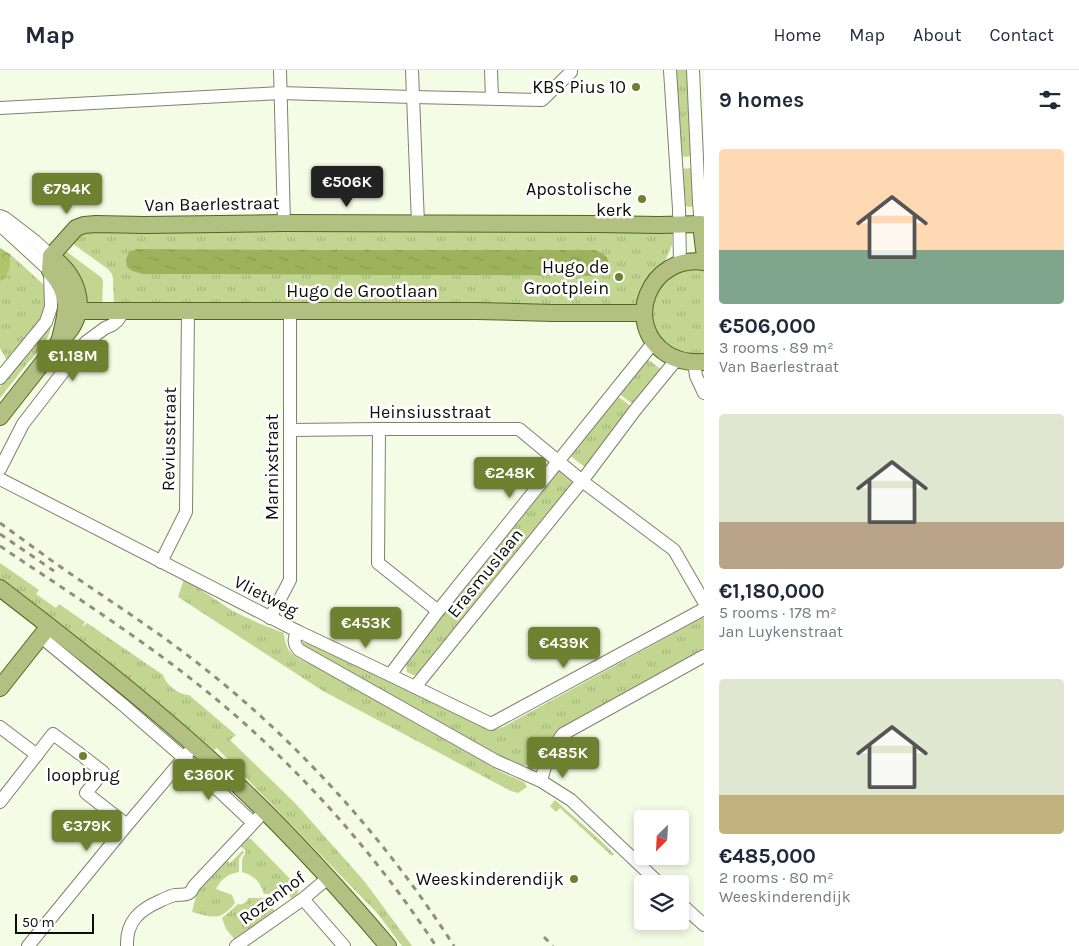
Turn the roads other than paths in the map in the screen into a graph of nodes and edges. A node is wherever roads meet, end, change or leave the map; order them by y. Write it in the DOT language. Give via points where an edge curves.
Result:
graph roads {
  1 [pos="280,70"];
  2 [pos="412,70"];
  3 [pos="491,70"];
  4 [pos="571,70"];
  5 [pos="670,70"];
  6 [pos="693,70"];
  7 [pos="280,93"];
  8 [pos="413,98"];
  9 [pos="492,98"];
  10 [pos="0,108"];
  11 [pos="697,159"];
  12 [pos="675,160"];
  13 [pos="0,216"];
  14 [pos="284,223"];
  15 [pos="418,224"];
  16 [pos="703,224"];
  17 [pos="0,225"];
  18 [pos="679,225"];
  19 [pos="704,250"];
  20 [pos="704,262"];
  21 [pos="50,263"];
  22 [pos="680,263"];
  23 [pos="79,311"];
  24 [pos="124,311"];
  25 [pos="188,311"];
  26 [pos="290,311"];
  27 [pos="644,313"];
  28 [pos="59,342"];
  29 [pos="654,342"];
  30 [pos="677,359"];
  31 [pos="699,362"];
  32 [pos="0,378"];
  33 [pos="704,393"];
  34 [pos="0,417"];
  35 [pos="380,429"];
  36 [pos="290,430"];
  37 [pos="558,461"];
  38 [pos="0,469"];
  39 [pos="0,479"];
  40 [pos="582,481"];
  41 [pos="161,562"];
  42 [pos="0,588"];
  43 [pos="704,602"];
  44 [pos="704,608"];
  45 [pos="438,611"];
  46 [pos="270,618"];
  47 [pos="44,631"];
  48 [pos="297,631"];
  49 [pos="704,656"];
  50 [pos="390,675"];
  51 [pos="415,687"];
  52 [pos="0,688"];
  53 [pos="0,727"];
  54 [pos="36,755"];
  55 [pos="186,755"];
  56 [pos="541,781"];
  57 [pos="0,802"];
  58 [pos="265,811"];
  59 [pos="253,823"];
  60 [pos="127,825"];
  61 [pos="650,875"];
  62 [pos="323,883"];
  63 [pos="303,898"];
  64 [pos="689,912"];
  65 [pos="704,926"];
  66 [pos="28,946"];
  67 [pos="128,946"];
  68 [pos="236,946"];
  69 [pos="344,946"];
  70 [pos="388,946"];
  1 -- 7 [label="street"];
  2 -- 8 [label="street"];
  3 -- 9 [label="street"];
  4 -- 9 [label="street" via="542,100"];
  5 -- 12 [label="street"];
  6 -- 11 [label="street"];
  7 -- 8 [label="street"];
  7 -- 10 [label="street"];
  7 -- 14 [label="street"];
  8 -- 9 [label="street"];
  8 -- 15 [label="street"];
  11 -- 12 [label="street"];
  11 -- 16 [label="street"];
  12 -- 18 [label="street"];
  13 -- 21 [label="street" via="35,241"];
  14 -- 15 [label="main road, Van Baerlestraat"];
  14 -- 21 [label="main road, Van Baerlestraat" via="84,226 76,228"];
  15 -- 18 [label="main road, Van Baerlestraat"];
  16 -- 18 [label="main road, Van Baerlestraat"];
  16 -- 19 [label="main road"];
  17 -- 21 [label="street"];
  18 -- 22 [label="street"];
  20 -- 22 [label="main road"];
  21 -- 23 [label="main road" via="67,270 73,279 79,296"];
  21 -- 28 [label="main road" via="66,298 66,314"];
  21 -- 32 [label="street" via="51,307 46,322"];
  22 -- 27 [label="main road" via="666,270 653,284"];
  23 -- 24 [label="main road, Hugo de Grootlaan"];
  23 -- 28 [label="main road" via="71,330"];
  24 -- 25 [label="main road, Hugo de Grootlaan"];
  24 -- 38 [label="street" via="114,324 86,342 23,424"];
  25 -- 26 [label="main road, Hugo de Grootlaan"];
  25 -- 41 [label="street, Reviusstraat" via="186,512"];
  26 -- 27 [label="main road, Hugo de Grootlaan"];
  26 -- 36 [label="street, Marnixstraat"];
  27 -- 29 [label="main road"];
  28 -- 34 [label="main road"];
  29 -- 30 [label="main road"];
  29 -- 37 [label="street, Erasmuslaan"];
  30 -- 31 [label="main road"];
  30 -- 40 [label="street, Erasmuslaan"];
  31 -- 33 [label="street" via="696,376"];
  35 -- 36 [label="street, Heinsiusstraat"];
  35 -- 37 [label="street, Heinsiusstraat" via="519,429"];
  35 -- 45 [label="street" via="378,563"];
  36 -- 46 [label="street, Marnixstraat" via="290,580"];
  37 -- 40 [label="street"];
  37 -- 45 [label="street, Erasmuslaan"];
  39 -- 41 [label="street, Vlietweg"];
  40 -- 43 [label="street" via="674,550"];
  40 -- 51 [label="street, Erasmuslaan"];
  41 -- 46 [label="street, Vlietweg"];
  42 -- 47 [label="main road"];
  44 -- 51 [label="street, Vlietweg" via="490,724"];
  45 -- 50 [label="street, Erasmuslaan"];
  46 -- 48 [label="street, Vlietweg"];
  47 -- 52 [label="main road"];
  47 -- 55 [label="main road" via="101,667"];
  48 -- 50 [label="street, Vlietweg"];
  48 -- 56 [label="street" via="294,644 299,650 496,761"];
  49 -- 56 [label="street" via="564,734 550,754"];
  50 -- 51 [label="street, Vlietweg"];
  53 -- 54 [label="street"];
  54 -- 57 [label="street"];
  54 -- 60 [label="street" via="53,734 83,756 103,772 86,793"];
  55 -- 58 [label="main road"];
  55 -- 59 [label="street"];
  55 -- 60 [label="street"];
  56 -- 61 [label="street" via="571,800"];
  58 -- 59 [label="street"];
  58 -- 62 [label="main road"];
  59 -- 67 [label="street" via="192,891 174,895 143,910 131,924"];
  60 -- 66 [label="street"];
  62 -- 63 [label="street, Rozenhof"];
  62 -- 70 [label="main road"];
  63 -- 68 [label="street, Rozenhof"];
  63 -- 69 [label="street"];
  64 -- 65 [label="street"];
}
